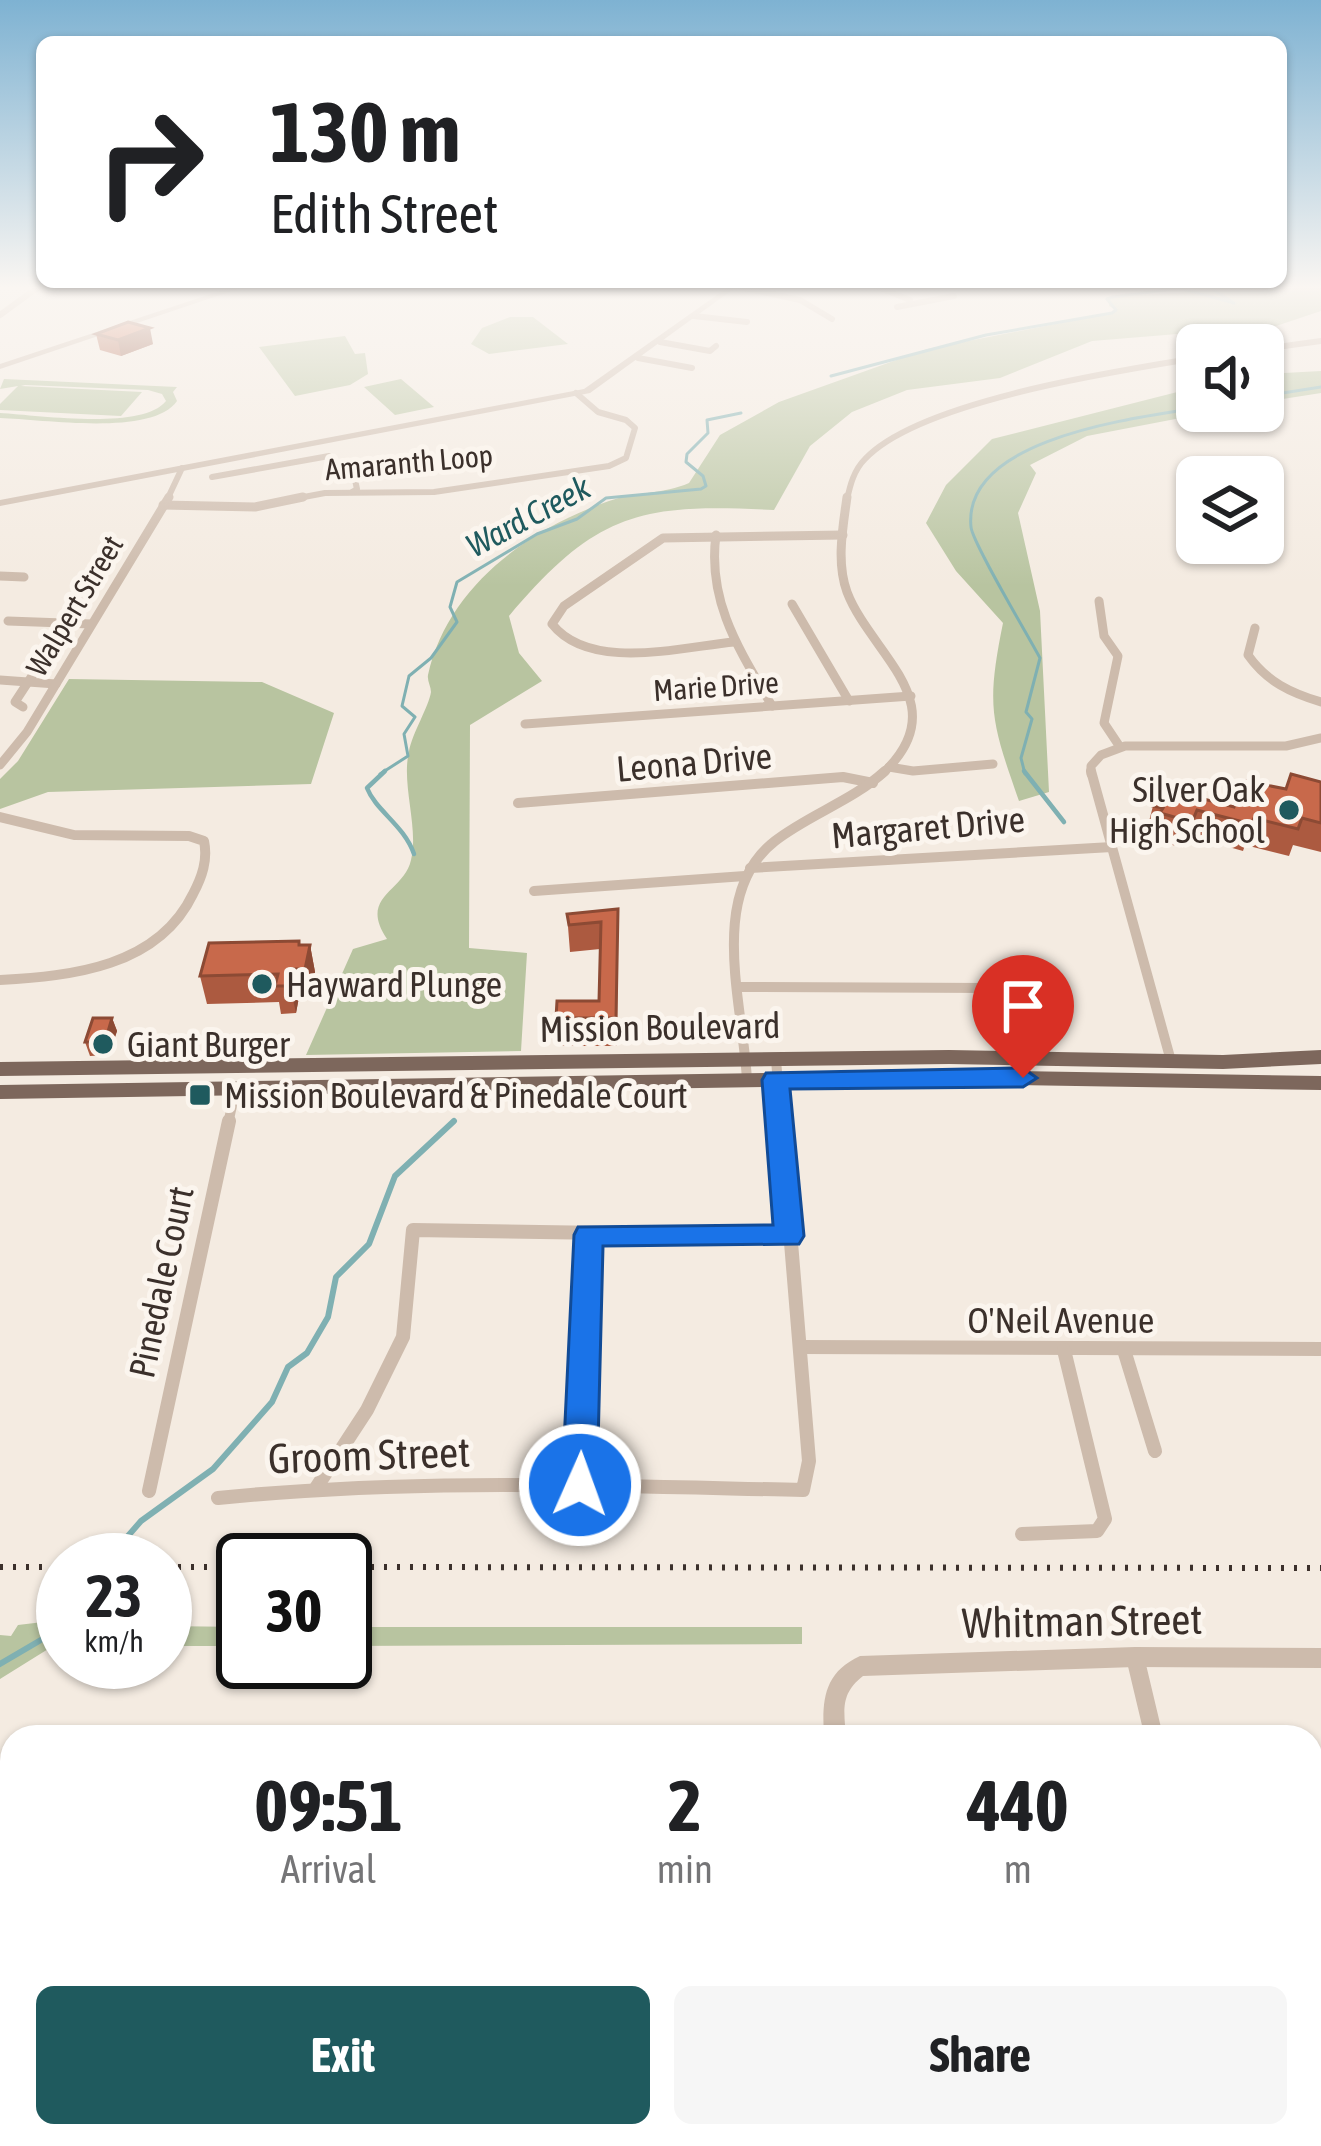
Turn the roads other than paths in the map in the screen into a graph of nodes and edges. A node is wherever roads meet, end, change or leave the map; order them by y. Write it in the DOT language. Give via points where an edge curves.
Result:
graph roads {
  1 [pos="597,385"];
  2 [pos="1073,385"];
  3 [pos="576,393"];
  4 [pos="182,467"];
  5 [pos="212,477"];
  6 [pos="352,491"];
  7 [pos="0,503"];
  8 [pos="163,505"];
  9 [pos="716,535"];
  10 [pos="843,535"];
  11 [pos="0,576"];
  12 [pos="24,577"];
  13 [pos="1099,601"];
  14 [pos="792,604"];
  15 [pos="8,621"];
  16 [pos="91,623"];
  17 [pos="66,624"];
  18 [pos="1255,628"];
  19 [pos="734,642"];
  20 [pos="0,680"];
  21 [pos="27,682"];
  22 [pos="56,684"];
  23 [pos="911,696"];
  24 [pos="849,701"];
  25 [pos="1321,701"];
  26 [pos="772,706"];
  27 [pos="23,707"];
  28 [pos="525,724"];
  29 [pos="1321,738"];
  30 [pos="1120,747"];
  31 [pos="993,764"];
  32 [pos="0,765"];
  33 [pos="889,767"];
  34 [pos="873,783"];
  35 [pos="518,803"];
  36 [pos="0,817"];
  37 [pos="1112,847"];
  38 [pos="748,872"];
  39 [pos="534,891"];
  40 [pos="0,980"];
  41 [pos="741,987"];
  42 [pos="991,988"];
  43 [pos="1321,1057"];
  44 [pos="1171,1061"];
  45 [pos="0,1069"];
  46 [pos="747,1070"];
  47 [pos="776,1070"];
  48 [pos="1321,1082"];
  49 [pos="236,1087"];
  50 [pos="0,1092"];
  51 [pos="589,1235"];
  52 [pos="789,1236"];
  53 [pos="800,1347"];
  54 [pos="1321,1349"];
  55 [pos="1064,1350"];
  56 [pos="1124,1350"];
  57 [pos="1155,1451"];
  58 [pos="580,1485"];
  59 [pos="316,1488"];
  60 [pos="148,1490"];
  61 [pos="218,1498"];
  62 [pos="1022,1534"];
  63 [pos="1135,1658"];
  64 [pos="1321,1658"];
  65 [pos="835,1725"];
  66 [pos="1151,1725"];
  1 -- 3 [label="street"];
  2 -- 10 [label="street" via="900,433 855,471"];
  3 -- 4 [label="street"];
  3 -- 6 [label="street, Amaranth Loop" via="635,428 626,458 466,488"];
  4 -- 7 [label="street"];
  4 -- 8 [label="street, Walpert Street"];
  5 -- 6 [label="street" via="329,456 355,480"];
  6 -- 8 [label="street, Amaranth Loop" via="255,507"];
  8 -- 16 [label="street, Walpert Street"];
  9 -- 10 [label="street"];
  9 -- 19 [label="street" via="712,582"];
  9 -- 19 [label="street" via="655,541 559,610 553,629 571,644 606,651"];
  10 -- 23 [label="street" via="846,590"];
  11 -- 12 [label="street"];
  13 -- 30 [label="street" via="1104,636 1118,656 1104,723"];
  14 -- 24 [label="street"];
  15 -- 17 [label="street"];
  16 -- 17 [label="street"];
  16 -- 22 [label="street, Walpert Street"];
  17 -- 21 [label="street"];
  18 -- 25 [label="street" via="1248,655 1257,670 1276,686"];
  19 -- 26 [label="street"];
  20 -- 21 [label="street"];
  21 -- 22 [label="street"];
  21 -- 27 [label="street" via="15,702"];
  22 -- 32 [label="street, Walpert Street"];
  23 -- 24 [label="street, Marie Drive"];
  23 -- 33 [label="street" via="908,734"];
  24 -- 26 [label="street, Marie Drive"];
  26 -- 28 [label="street, Marie Drive"];
  29 -- 30 [label="street" via="1286,746"];
  30 -- 37 [label="street" via="1089,771"];
  31 -- 33 [label="street"];
  33 -- 34 [label="street"];
  34 -- 35 [label="street, Leona Drive" via="843,777"];
  34 -- 38 [label="street" via="776,841"];
  36 -- 40 [label="street" via="74,835 189,836 208,851 190,904 155,940 73,975"];
  37 -- 38 [label="street, Margaret Drive"];
  37 -- 44 [label="street"];
  38 -- 39 [label="street, Margaret Drive"];
  38 -- 41 [label="street" via="737,914"];
  41 -- 42 [label="street"];
  41 -- 46 [label="street"];
  43 -- 44 [label="main road, Mission Boulevard"];
  44 -- 47 [label="main road, Mission Boulevard"];
  45 -- 46 [label="main road, Mission Boulevard"];
  46 -- 47 [label="main road, Mission Boulevard"];
  46 -- 49 [label="main road, Mission Boulevard"];
  47 -- 48 [label="main road, Mission Boulevard"];
  47 -- 52 [label="street"];
  49 -- 50 [label="main road, Mission Boulevard"];
  49 -- 60 [label="street, Pinedale Court"];
  51 -- 52 [label="street"];
  51 -- 58 [label="street"];
  51 -- 59 [label="street" via="413,1230 403,1337 368,1410"];
  52 -- 53 [label="street"];
  53 -- 55 [label="street, O'Neil Avenue"];
  53 -- 58 [label="street, Groom Street" via="802,1490"];
  54 -- 56 [label="street, O'Neil Avenue"];
  55 -- 56 [label="street, O'Neil Avenue"];
  55 -- 62 [label="street" via="1105,1519 1097,1531"];
  56 -- 57 [label="street"];
  58 -- 59 [label="street, Groom Street"];
  59 -- 61 [label="street, Groom Street"];
  63 -- 64 [label="street, Whitman Street"];
  63 -- 65 [label="street, Whitman Street" via="860,1666 835,1691"];
  63 -- 66 [label="street"];
}
